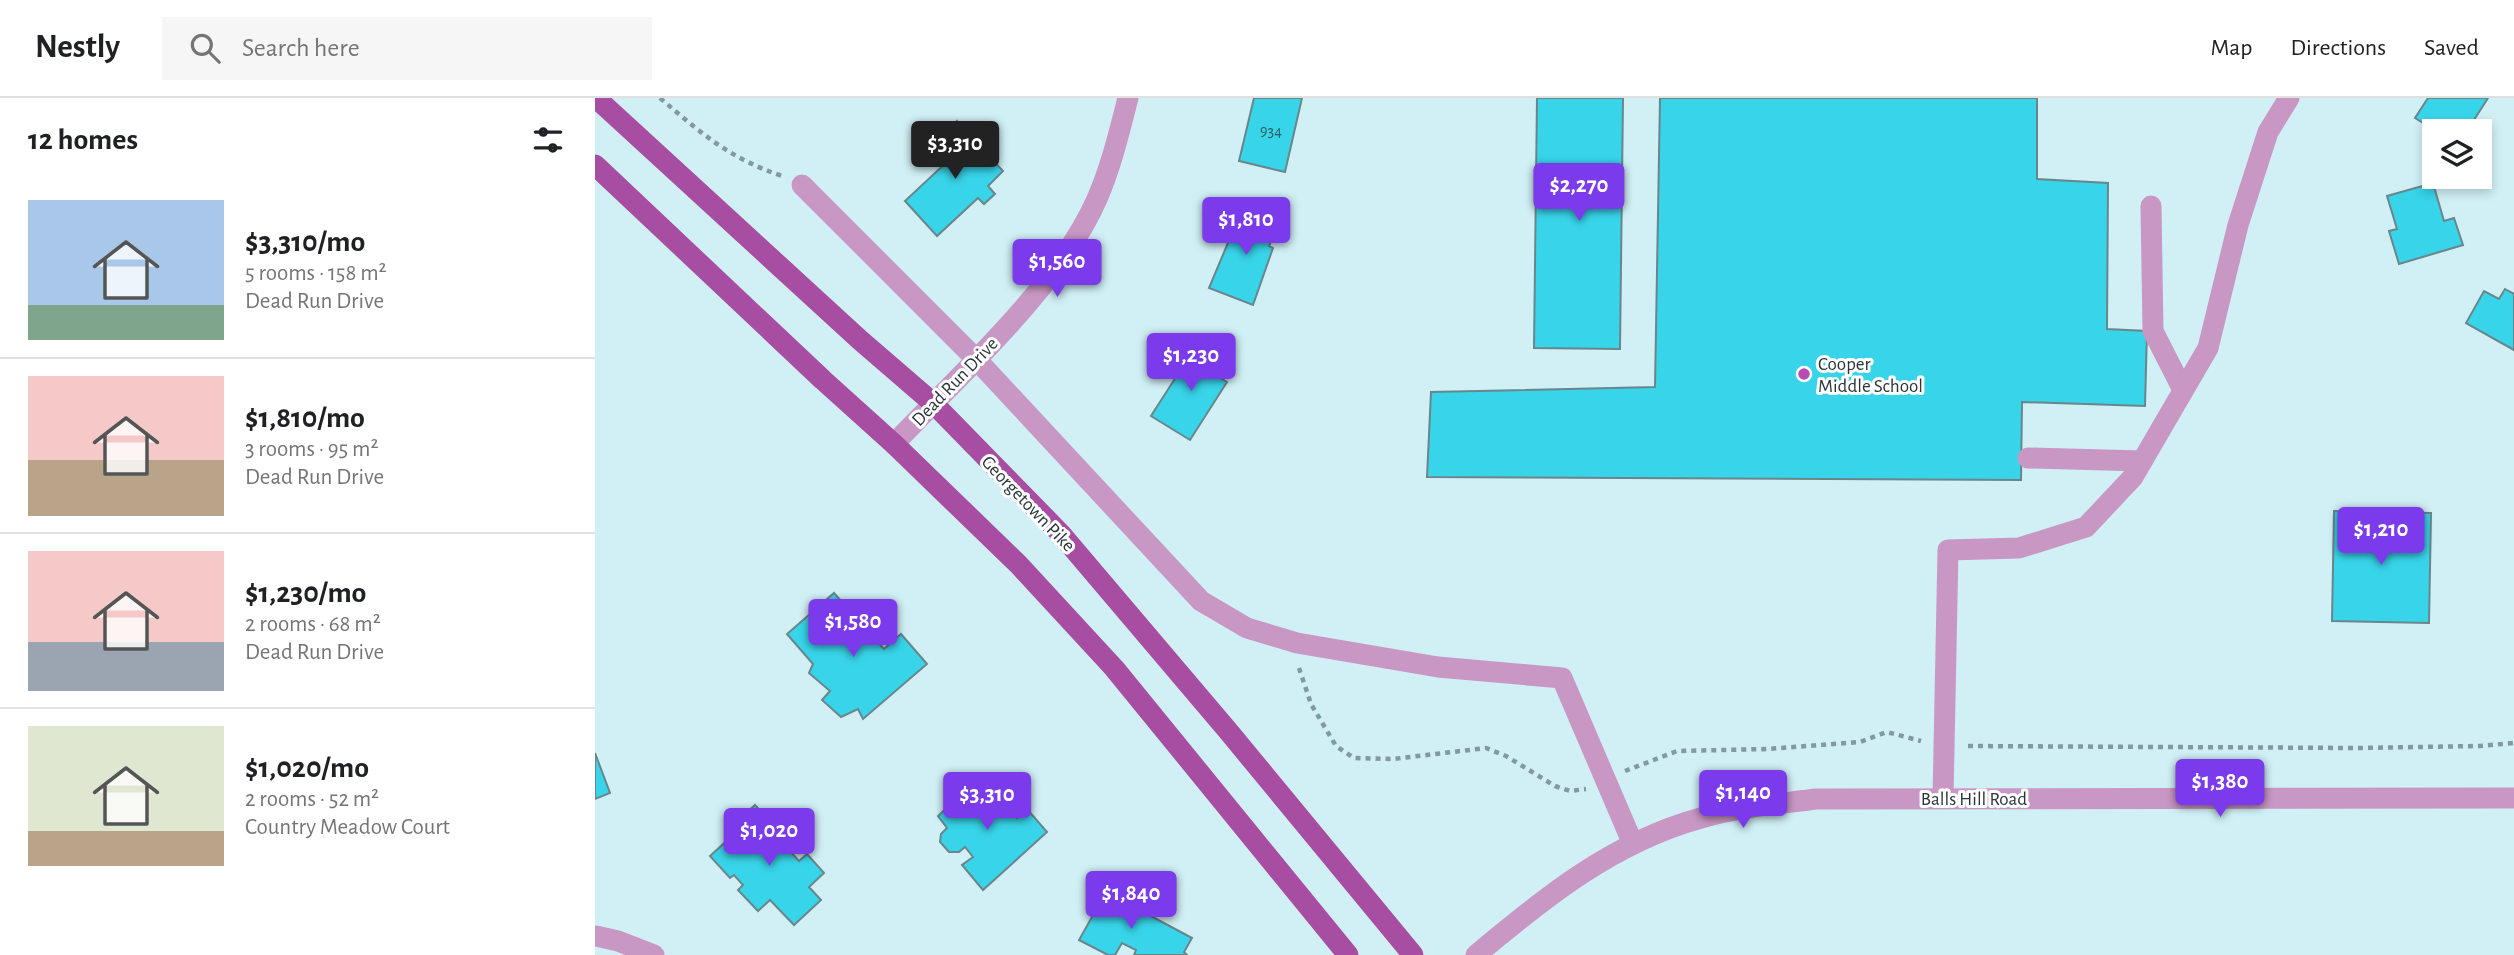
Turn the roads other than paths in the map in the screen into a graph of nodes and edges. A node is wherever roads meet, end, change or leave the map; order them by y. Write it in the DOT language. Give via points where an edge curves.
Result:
graph roads {
  1 [pos="596,98"];
  2 [pos="1128,98"];
  3 [pos="2289,98"];
  4 [pos="595,165"];
  5 [pos="802,185"];
  6 [pos="2151,206"];
  7 [pos="976,359"];
  8 [pos="2183,390"];
  9 [pos="933,403"];
  10 [pos="894,444"];
  11 [pos="2028,458"];
  12 [pos="2142,461"];
  13 [pos="1943,798"];
  14 [pos="2514,798"];
  15 [pos="1633,844"];
  16 [pos="596,936"];
  17 [pos="1341,949"];
  18 [pos="654,955"];
  19 [pos="1413,955"];
  20 [pos="1476,955"];
  1 -- 9 [label="main road, Georgetown Pike"];
  2 -- 7 [label="street, Dead Run Drive" via="1114,156 1096,202 1034,294"];
  3 -- 8 [label="street" via="2268,132 2246,198 2208,348"];
  4 -- 10 [label="main road"];
  5 -- 7 [label="street"];
  6 -- 8 [label="street" via="2153,331"];
  7 -- 9 [label="street, Dead Run Drive"];
  7 -- 15 [label="street" via="1201,601 1247,628 1297,643 1438,667 1562,678"];
  8 -- 12 [label="street"];
  9 -- 10 [label="street, Dead Run Drive"];
  9 -- 19 [label="main road, Georgetown Pike" via="1061,534"];
  10 -- 17 [label="main road" via="1096,647"];
  11 -- 12 [label="street"];
  12 -- 13 [label="street" via="2086,527 2019,548 1948,550"];
  13 -- 14 [label="street, Balls Hill Road"];
  13 -- 15 [label="street, Balls Hill Road" via="1816,799 1749,807 1699,818"];
  15 -- 20 [label="street, Balls Hill Road" via="1591,865"];
  16 -- 18 [label="street"];
}
